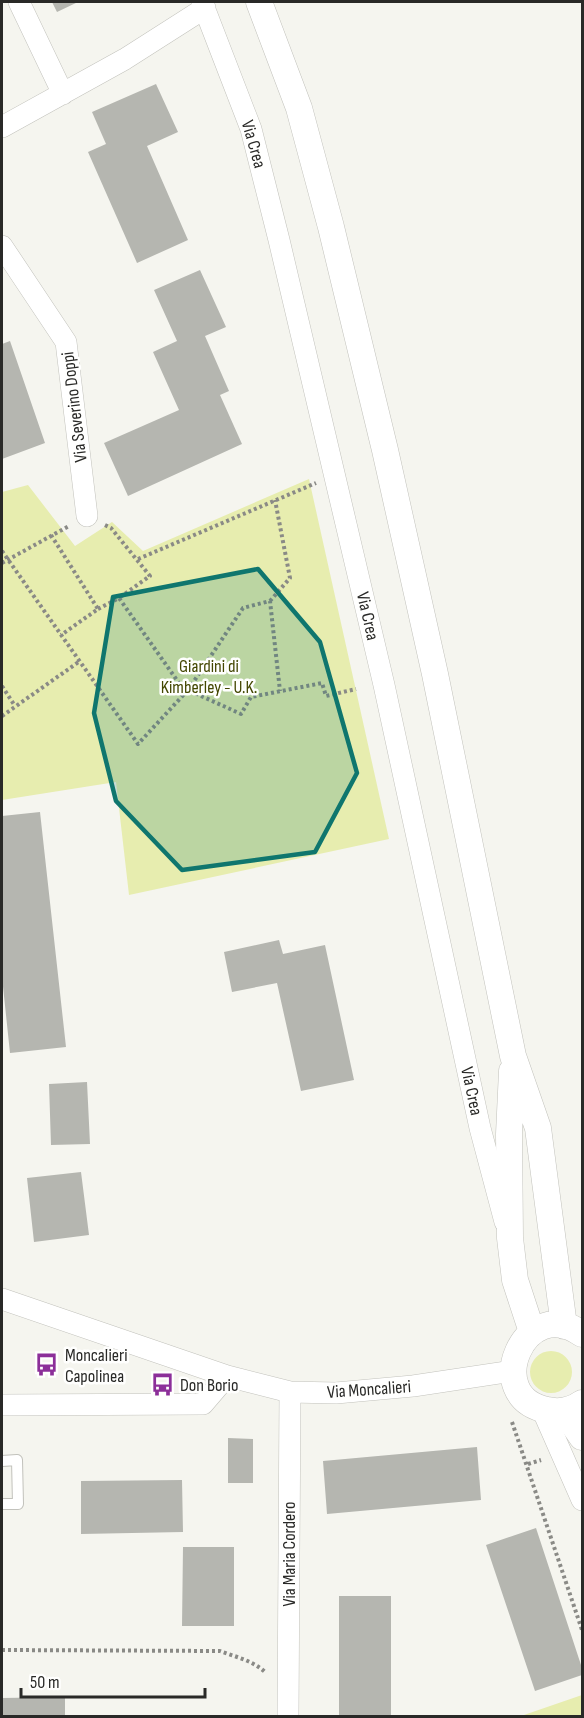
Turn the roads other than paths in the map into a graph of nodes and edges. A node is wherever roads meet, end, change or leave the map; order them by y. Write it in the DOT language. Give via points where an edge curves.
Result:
graph roads {
  1 [pos="19,2"];
  2 [pos="259,2"];
  3 [pos="203,5"];
  4 [pos="63,94"];
  5 [pos="2,127"];
  6 [pos="2,246"];
  7 [pos="87,516"];
  8 [pos="513,1056"];
  9 [pos="510,1238"];
  10 [pos="2,1299"];
  11 [pos="573,1330"];
  12 [pos="532,1332"];
  13 [pos="513,1371"];
  14 [pos="227,1376"];
  15 [pos="290,1392"];
  16 [pos="2,1406"];
  17 [pos="563,1408"];
  18 [pos="582,1437"];
  19 [pos="2,1461"];
  20 [pos="582,1500"];
  21 [pos="2,1504"];
  22 [pos="288,1716"];
  1 -- 4 [label="street"];
  2 -- 8 [label="street, Via Crea" via="299,108 332,227 432,662"];
  3 -- 4 [label="street" via="125,59"];
  3 -- 9 [label="street, Via Crea" via="251,129 336,475 480,1128"];
  4 -- 5 [label="street"];
  6 -- 7 [label="street, Via Severino Doppi" via="66,342"];
  8 -- 9 [label="street, Via Crea"];
  8 -- 11 [label="street, Via Crea" via="538,1128"];
  9 -- 12 [label="street, Via Crea" via="515,1280"];
  10 -- 14 [label="street, Via Moncalieri"];
  11 -- 12 [label="street" via="542,1327"];
  12 -- 13 [label="street" via="515,1356"];
  13 -- 15 [label="street, Via Moncalieri" via="391,1388"];
  13 -- 17 [label="street" via="522,1395 531,1404"];
  14 -- 15 [label="street, Via Moncalieri"];
  14 -- 16 [label="street" via="203,1404"];
  15 -- 22 [label="street, Via Maria Cordero"];
  17 -- 18 [label="street"];
  17 -- 20 [label="street"];
  19 -- 21 [label="lane" via="17,1460 18,1504"];
}
